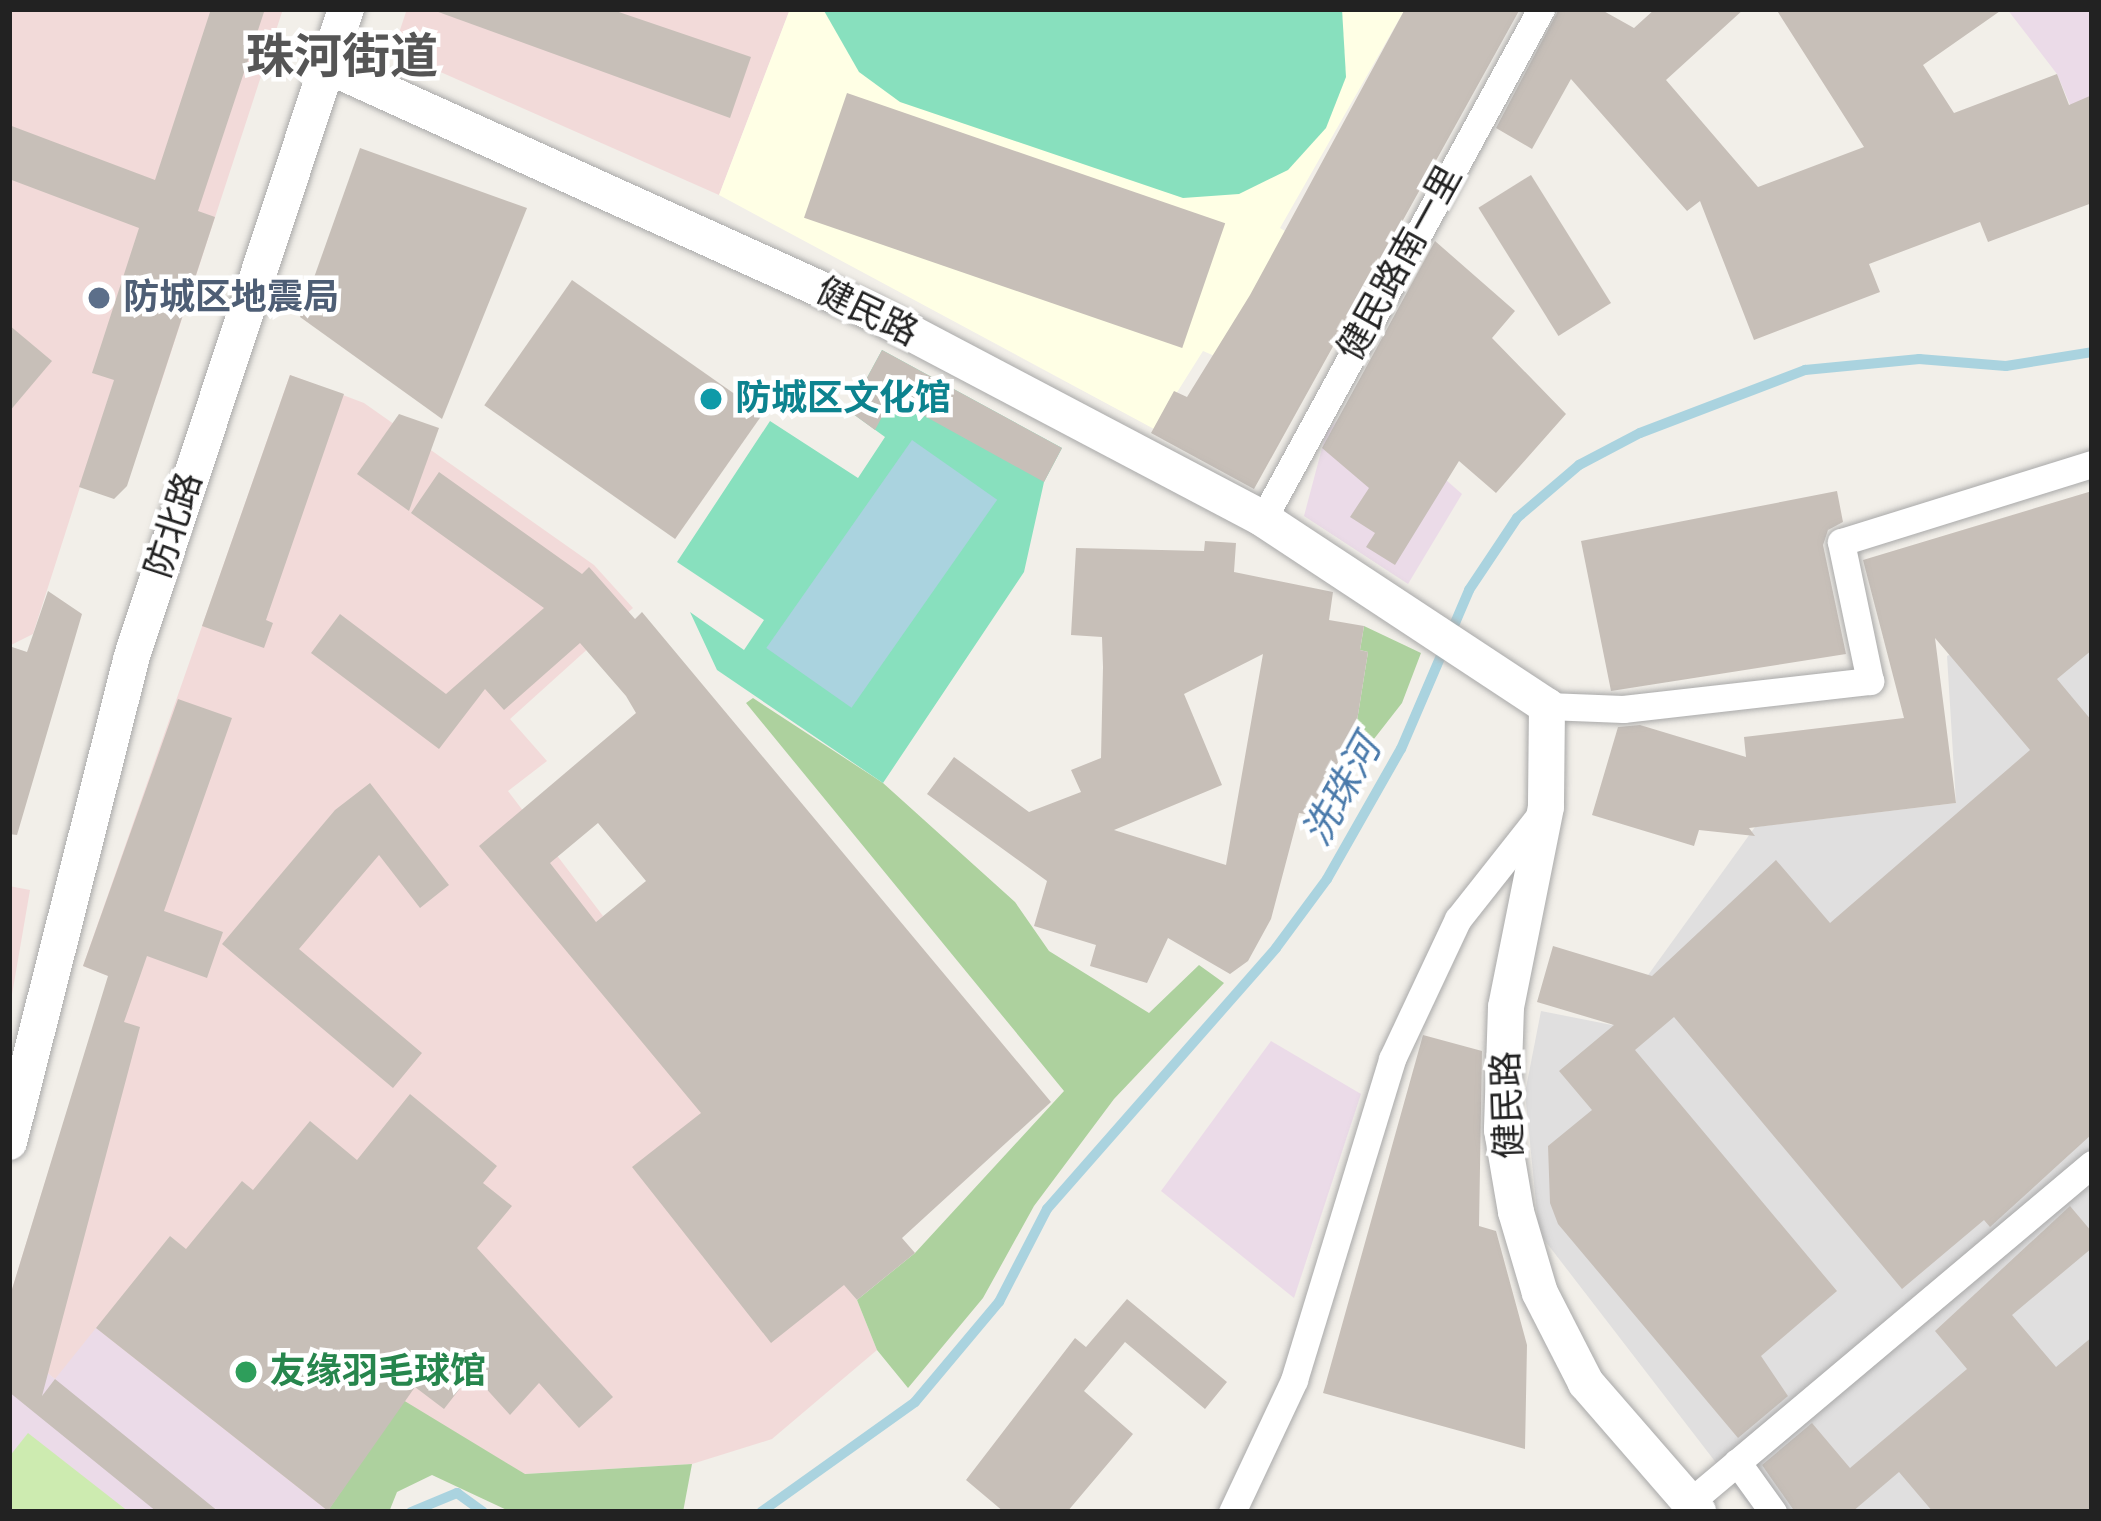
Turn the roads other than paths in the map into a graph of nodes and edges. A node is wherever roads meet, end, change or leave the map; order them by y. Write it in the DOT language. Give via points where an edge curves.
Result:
graph roads {
  1 [pos="346,9"];
  2 [pos="1541,9"];
  3 [pos="328,66"];
  4 [pos="2092,464"];
  5 [pos="1263,519"];
  6 [pos="1547,706"];
  7 [pos="1546,807"];
  8 [pos="9,1142"];
  9 [pos="2092,1164"];
  10 [pos="1737,1462"];
  11 [pos="1694,1507"];
  12 [pos="1232,1512"];
  13 [pos="1773,1512"];
  1 -- 3 [label="street, 防北路"];
  2 -- 5 [label="street, 健民路南一里"];
  3 -- 5 [label="street, 健民路" via="873,313"];
  3 -- 8 [label="street, 防北路" via="131,659"];
  4 -- 6 [label="street" via="1841,542 1870,681 1623,709"];
  5 -- 6 [label="street, 健民路"];
  6 -- 7 [label="street, 健民路"];
  7 -- 11 [label="street, 健民路" via="1506,1007 1502,1130 1516,1212 1540,1293 1586,1383"];
  7 -- 12 [label="street" via="1458,919 1392,1059 1294,1380"];
  9 -- 10 [label="street"];
  10 -- 11 [label="street"];
  10 -- 13 [label="street"];
}
